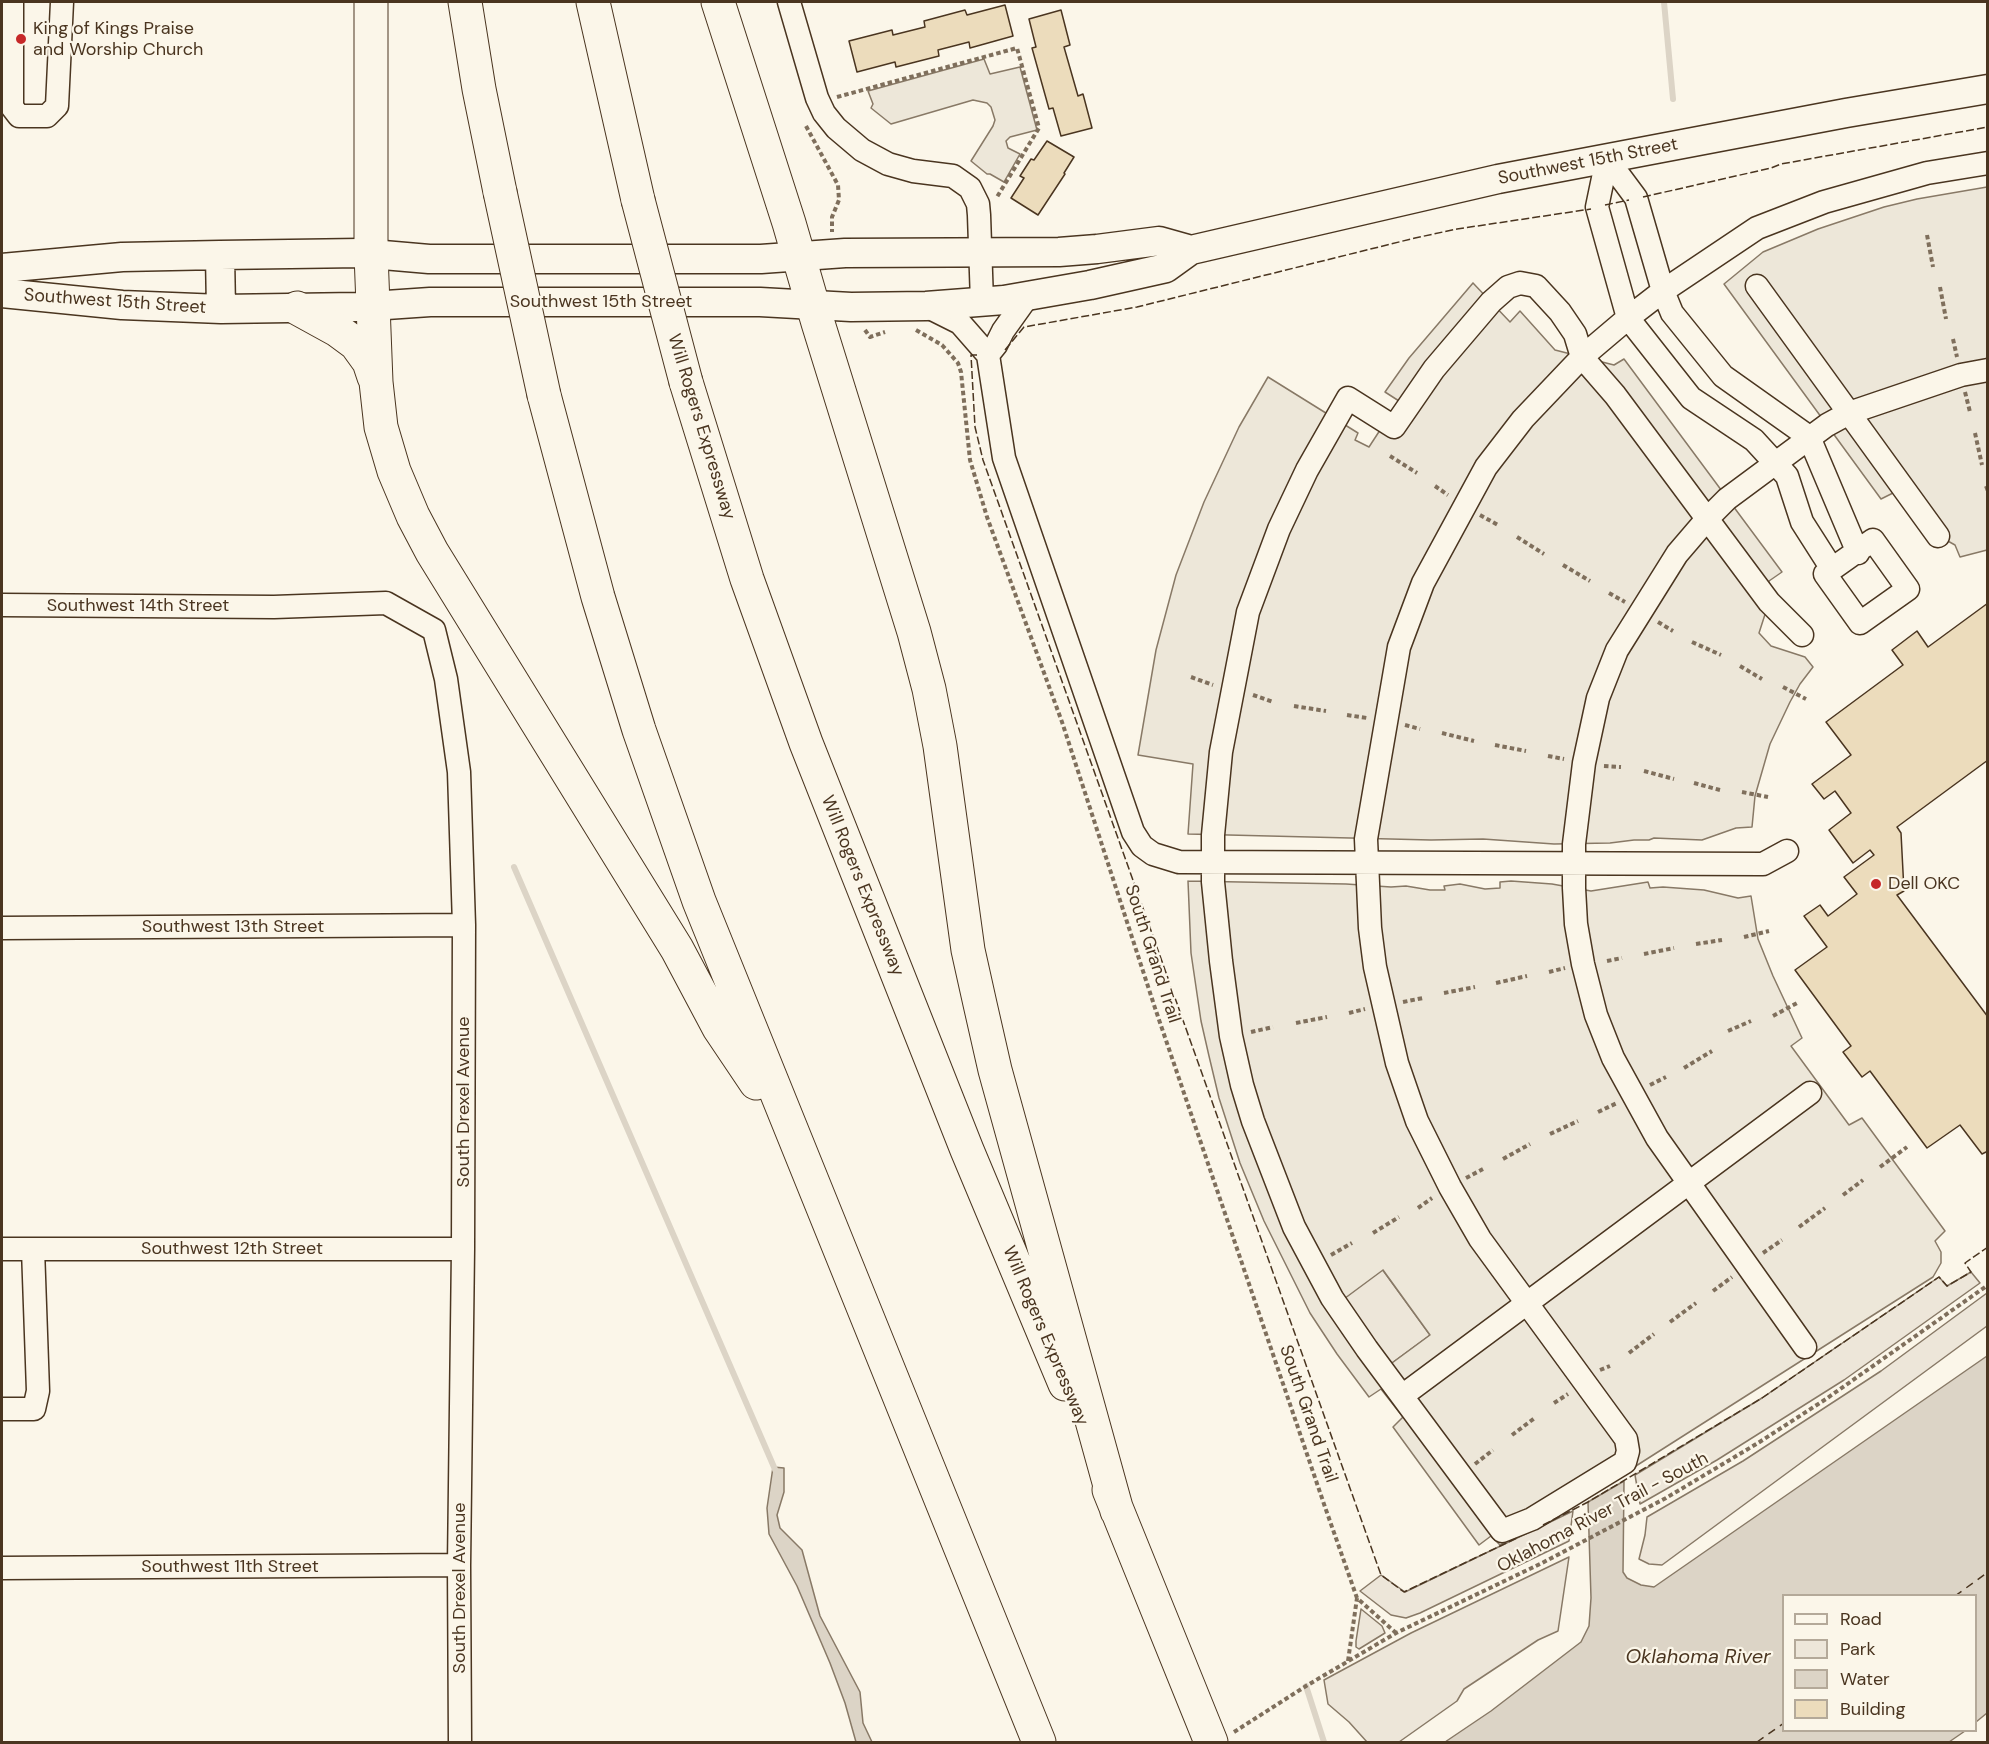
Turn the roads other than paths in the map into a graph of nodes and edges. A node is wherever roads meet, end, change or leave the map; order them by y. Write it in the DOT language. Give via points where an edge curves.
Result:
graph roads {
  1 [pos="12,2"];
  2 [pos="62,2"];
  3 [pos="371,2"];
  4 [pos="465,2"];
  5 [pos="593,2"];
  6 [pos="717,2"];
  7 [pos="789,2"];
  8 [pos="1988,89"];
  9 [pos="1607,159"];
  10 [pos="1988,163"];
  11 [pos="1191,250"];
  12 [pos="981,253"];
  13 [pos="370,254"];
  14 [pos="220,255"];
  15 [pos="798,256"];
  16 [pos="2,268"];
  17 [pos="1757,286"];
  18 [pos="1663,291"];
  19 [pos="2,293"];
  20 [pos="1028,296"];
  21 [pos="982,302"];
  22 [pos="812,305"];
  23 [pos="372,306"];
  24 [pos="297,308"];
  25 [pos="221,309"];
  26 [pos="922,318"];
  27 [pos="1628,318"];
  28 [pos="988,355"];
  29 [pos="1582,357"];
  30 [pos="1988,370"];
  31 [pos="376,382"];
  32 [pos="1849,413"];
  33 [pos="1809,437"];
  34 [pos="1775,463"];
  35 [pos="1707,519"];
  36 [pos="1938,536"];
  37 [pos="1858,553"];
  38 [pos="1832,569"];
  39 [pos="2,605"];
  40 [pos="274,607"];
  41 [pos="1802,635"];
  42 [pos="1787,850"];
  43 [pos="1213,862"];
  44 [pos="1368,863"];
  45 [pos="1574,863"];
  46 [pos="464,925"];
  47 [pos="2,928"];
  48 [pos="1810,1093"];
  49 [pos="798,1148"];
  50 [pos="1689,1183"];
  51 [pos="2,1249"];
  52 [pos="33,1249"];
  53 [pos="464,1249"];
  54 [pos="1527,1303"];
  55 [pos="1805,1347"];
  56 [pos="1402,1396"];
  57 [pos="2,1409"];
  58 [pos="1117,1511"];
  59 [pos="459,1565"];
  60 [pos="2,1568"];
  61 [pos="1219,1739"];
  62 [pos="460,1743"];
  63 [pos="1039,1743"];
  1 -- 2 [label="street" via="12,107 19,116 47,116 57,106"];
  3 -- 13 [label="highway"];
  4 -- 49 [label="highway, bridge" via="479,89 544,395 598,597 639,730 699,901"];
  5 -- 58 [label="highway, Will Rogers Expressway, bridge" via="638,200 686,382 747,579 806,743 963,1139"];
  6 -- 15 [label="highway"];
  7 -- 12 [label="street" via="824,113 850,141 888,164 952,176 965,183 978,204"];
  8 -- 9 [label="main road, Southwest 15th Street"];
  9 -- 11 [label="main road, Southwest 15th Street" via="1498,179"];
  9 -- 18 [label="street" via="1636,198"];
  9 -- 27 [label="street" via="1597,207"];
  10 -- 18 [label="street" via="1927,173 1824,202 1757,228"];
  11 -- 12 [label="main road, Southwest 15th Street" via="1159,241 1068,251"];
  11 -- 20 [label="main road, Southwest 15th Street" via="1166,268"];
  12 -- 15 [label="main road, Southwest 15th Street"];
  12 -- 21 [label="street"];
  13 -- 14 [label="main road, Southwest 15th Street"];
  13 -- 15 [label="main road, Southwest 15th Street" via="429,259"];
  13 -- 23 [label="highway"];
  14 -- 16 [label="main road, Southwest 15th Street" via="122,257"];
  14 -- 25 [label="main road"];
  15 -- 22 [label="highway"];
  17 -- 32 [label="street"];
  18 -- 27 [label="street"];
  18 -- 33 [label="street" via="1672,313 1723,376"];
  19 -- 25 [label="main road, Southwest 15th Street" via="122,305"];
  20 -- 21 [label="main road, Southwest 15th Street"];
  20 -- 28 [label="street"];
  21 -- 26 [label="main road, Southwest 15th Street"];
  22 -- 23 [label="main road, Southwest 15th Street" via="430,302"];
  22 -- 26 [label="main road, Southwest 15th Street"];
  22 -- 58 [label="highway" via="929,689 964,929 995,1070"];
  23 -- 24 [label="main road, Southwest 15th Street"];
  23 -- 31 [label="highway"];
  24 -- 25 [label="main road, Southwest 15th Street"];
  24 -- 31 [label="highway" via="356,344 369,362"];
  26 -- 28 [label="street" via="960,323"];
  27 -- 29 [label="street"];
  27 -- 34 [label="street" via="1691,398 1754,440"];
  28 -- 43 [label="street" via="1004,458 1133,832 1142,846 1168,860"];
  29 -- 35 [label="street"];
  29 -- 43 [label="street" via="1575,334 1560,312 1536,286 1520,283 1508,287 1491,302 1434,369 1394,427 1348,398 1279,529 1248,612 1221,752"];
  29 -- 44 [label="street" via="1523,419 1486,467 1424,584 1399,647 1366,838"];
  30 -- 32 [label="street" via="1961,375"];
  31 -- 49 [label="highway" via="381,427 394,471 422,534 677,948 719,1028"];
  32 -- 33 [label="street"];
  32 -- 36 [label="street"];
  33 -- 34 [label="street"];
  33 -- 37 [label="street"];
  34 -- 35 [label="street" via="1727,498"];
  34 -- 38 [label="street" via="1787,476 1802,522"];
  35 -- 41 [label="street" via="1769,602"];
  35 -- 45 [label="street" via="1677,554 1622,641 1598,698 1584,763"];
  37 -- 38 [label="street"];
  37 -- 38 [label="street" via="1874,540 1908,589 1860,623 1825,574"];
  39 -- 40 [label="street, Southwest 14th Street"];
  40 -- 46 [label="street, South Drexel Avenue" via="386,603 434,630 446,679 459,772"];
  42 -- 45 [label="street" via="1763,864"];
  43 -- 44 [label="street"];
  43 -- 56 [label="street" via="1231,1036 1253,1121 1294,1227 1332,1298"];
  44 -- 45 [label="street"];
  44 -- 54 [label="street" via="1374,967 1397,1063 1417,1121 1480,1239"];
  45 -- 50 [label="street" via="1576,924 1596,1015 1632,1095"];
  46 -- 47 [label="street, Southwest 13th Street"];
  46 -- 53 [label="street, South Drexel Avenue"];
  48 -- 50 [label="street"];
  49 -- 63 [label="highway"];
  50 -- 54 [label="street"];
  50 -- 55 [label="street"];
  51 -- 52 [label="street, Southwest 12th Street"];
  52 -- 53 [label="street, Southwest 12th Street"];
  52 -- 57 [label="street" via="38,1391 34,1409"];
  53 -- 59 [label="street, South Drexel Avenue"];
  54 -- 56 [label="street"];
  54 -- 56 [label="street" via="1626,1439 1628,1451 1624,1462 1532,1519 1502,1531"];
  58 -- 61 [label="highway, Will Rogers Expressway"];
  59 -- 60 [label="street, Southwest 11th Street"];
  59 -- 62 [label="street, South Drexel Avenue"];
}
